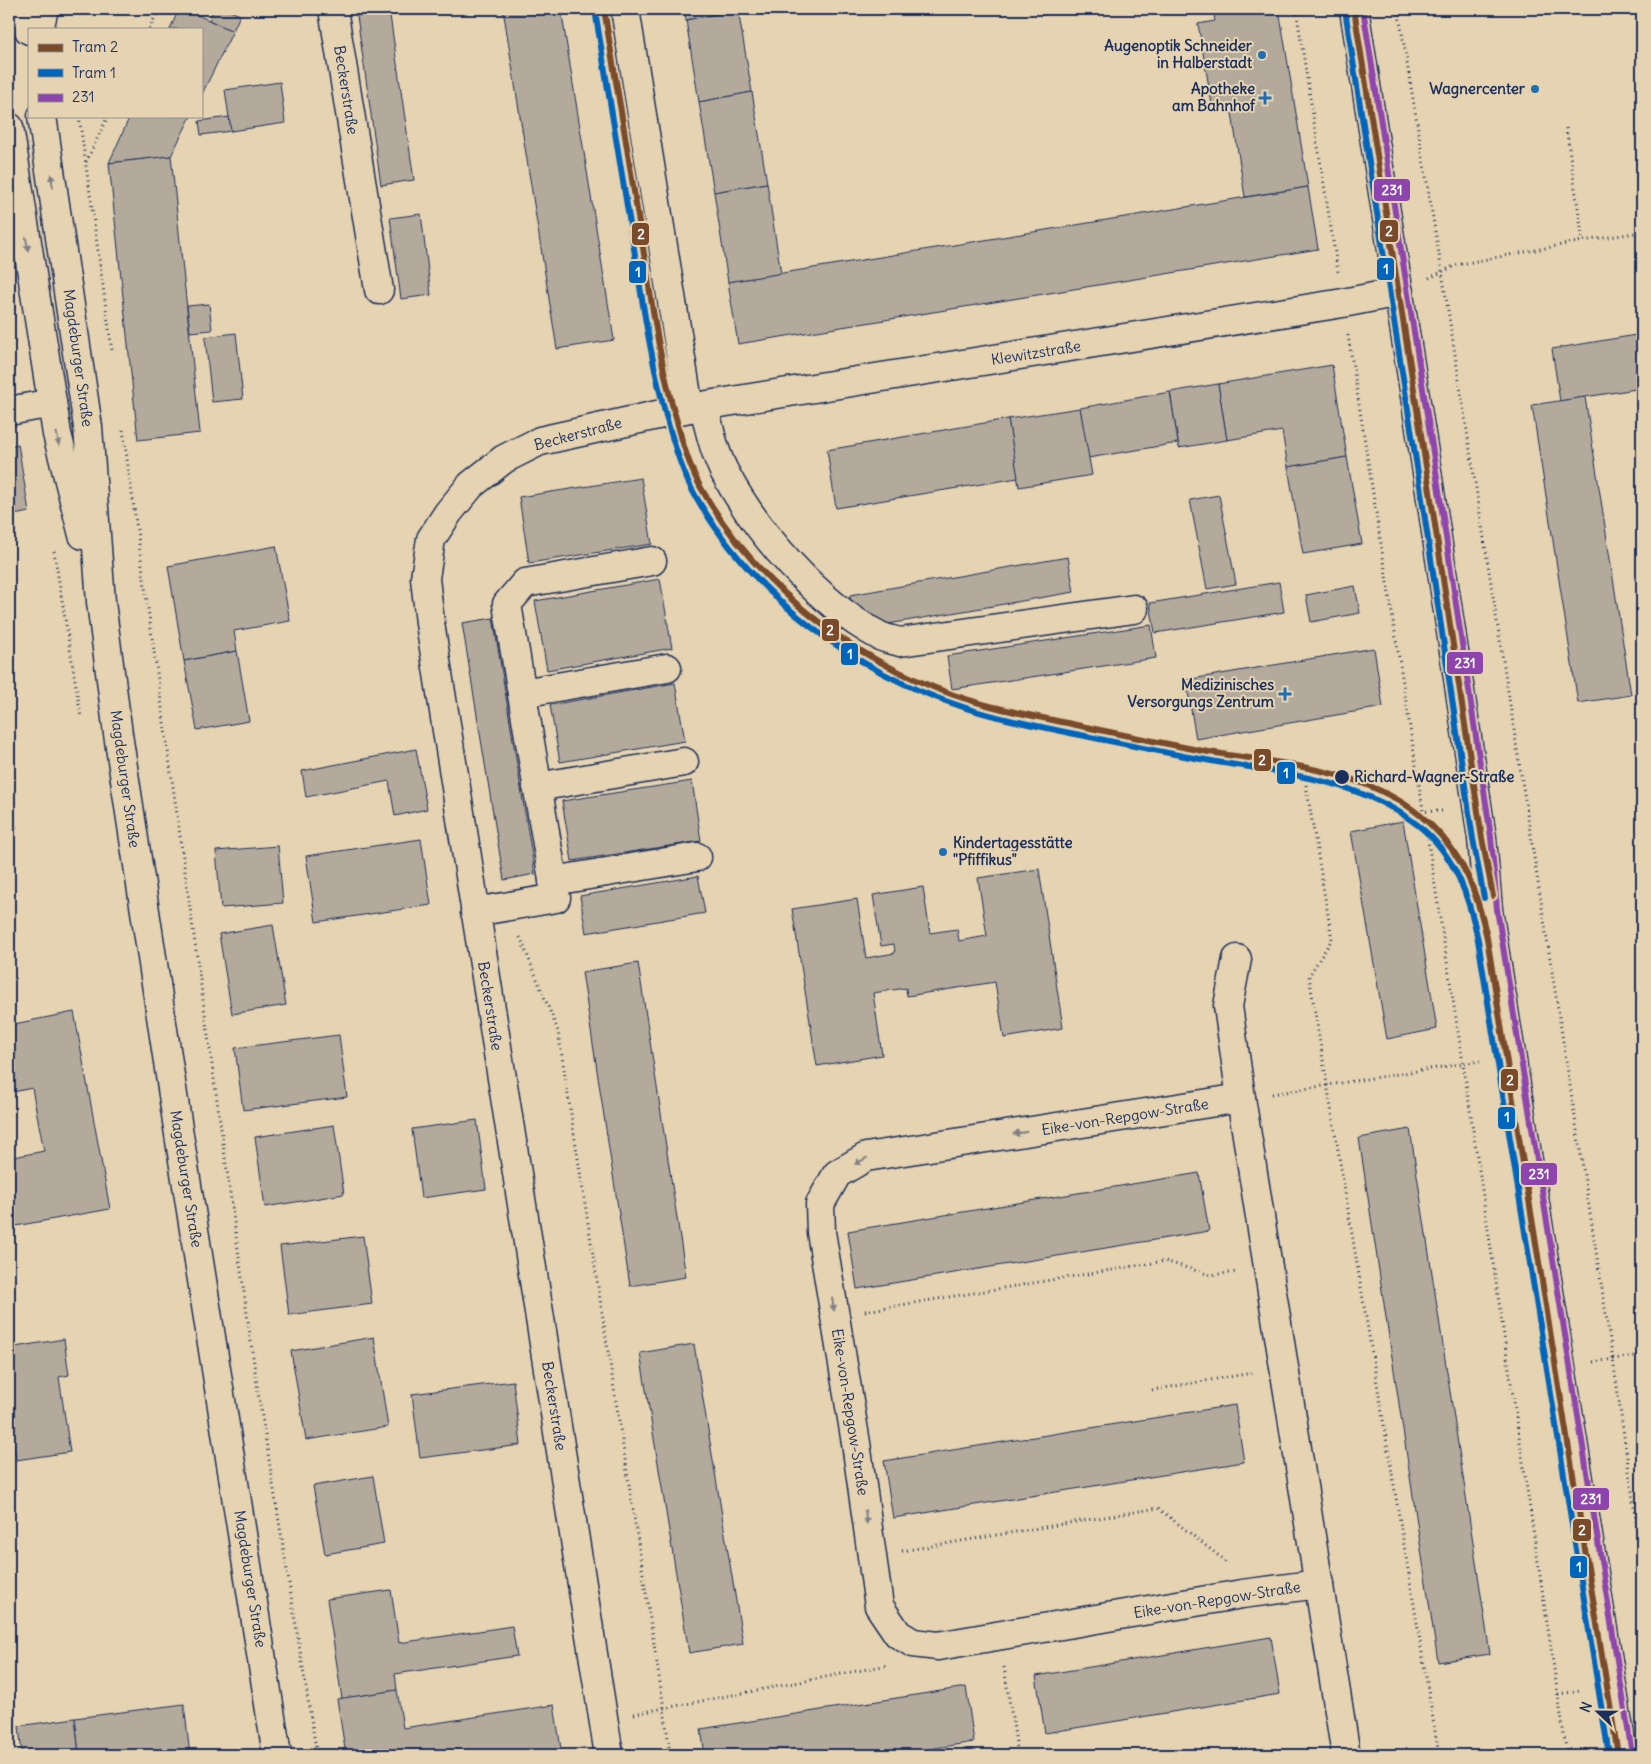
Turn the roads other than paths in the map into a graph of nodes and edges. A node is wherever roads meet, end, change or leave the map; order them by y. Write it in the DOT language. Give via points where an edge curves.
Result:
graph roads {
  1 [pos="25,9"];
  2 [pos="44,9"];
  3 [pos="333,9"];
  4 [pos="625,9"];
  5 [pos="1354,9"];
  6 [pos="29,28"];
  7 [pos="39,28"];
  8 [pos="42,118"];
  9 [pos="9,127"];
  10 [pos="379,290"];
  11 [pos="1399,292"];
  12 [pos="52,403"];
  13 [pos="689,408"];
  14 [pos="9,411"];
  15 [pos="652,561"];
  16 [pos="101,602"];
  17 [pos="1134,609"];
  18 [pos="667,668"];
  19 [pos="522,692"];
  20 [pos="684,762"];
  21 [pos="537,787"];
  22 [pos="697,857"];
  23 [pos="553,881"];
  24 [pos="475,912"];
  25 [pos="1237,959"];
  26 [pos="1241,1098"];
  27 [pos="1318,1584"];
  28 [pos="277,1755"];
  29 [pos="609,1755"];
  30 [pos="1346,1755"];
  31 [pos="1623,1755"];
  1 -- 6 [label="street"];
  2 -- 7 [label="street"];
  3 -- 10 [label="street, Beckerstraße"];
  4 -- 13 [label="street"];
  5 -- 11 [label="street"];
  16 -- 8 [label="street, Magdeburger Straße, one-way" via="88,427"];
  9 -- 12 [label="street, Magdeburger Straße, one-way"];
  11 -- 13 [label="street, Klewitzstraße"];
  11 -- 31 [label="street" via="1478,809 1488,910"];
  12 -- 14 [label="street"];
  12 -- 16 [label="street, Magdeburger Straße, one-way" via="57,434"];
  13 -- 17 [label="street" via="712,439 724,471 753,519 802,577 847,616 880,636 900,642"];
  13 -- 24 [label="street, Beckerstraße" via="540,441 504,459 471,485 431,539 425,578 430,624"];
  15 -- 19 [label="street" via="524,583 506,604"];
  16 -- 28 [label="street, Magdeburger Straße" via="162,1023"];
  18 -- 19 [label="street"];
  19 -- 21 [label="street"];
  20 -- 21 [label="street"];
  21 -- 23 [label="street"];
  22 -- 23 [label="street"];
  23 -- 24 [label="street" via="556,898"];
  24 -- 29 [label="street, Beckerstraße"];
  25 -- 26 [label="street, Eike-von-Repgow-Straße" via="1228,1006"];
  26 -- 27 [label="street, Eike-von-Repgow-Straße"];
  26 -- 27 [label="street, Eike-von-Repgow-Straße, one-way" via="866,1157 837,1174 820,1204 821,1232 879,1606 898,1634 913,1643 938,1646"];
  27 -- 30 [label="street, Eike-von-Repgow-Straße"];
}
